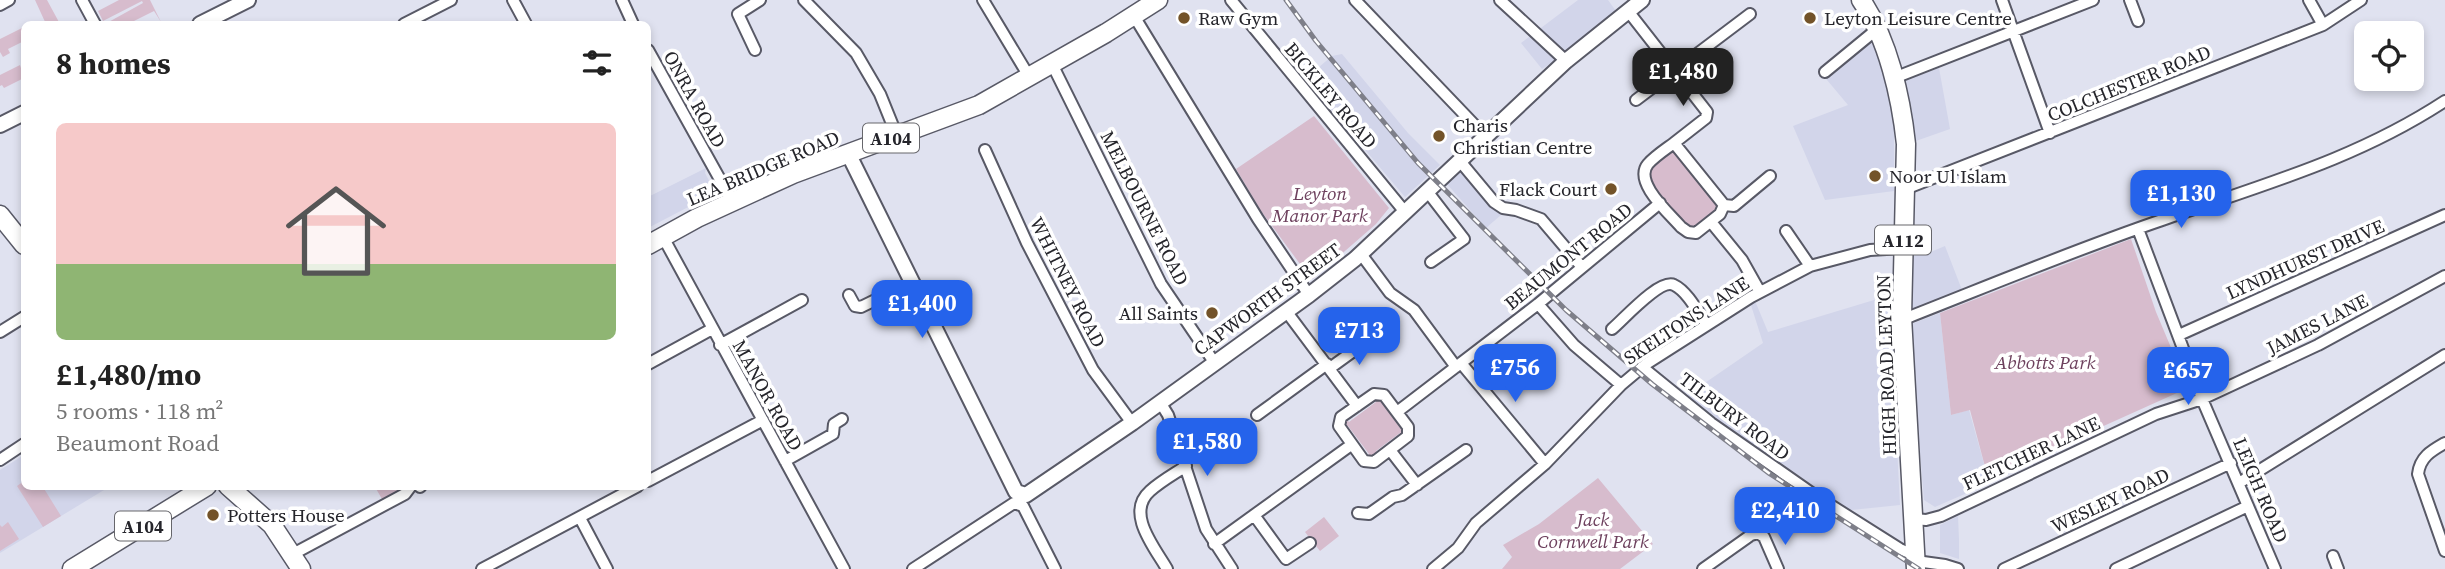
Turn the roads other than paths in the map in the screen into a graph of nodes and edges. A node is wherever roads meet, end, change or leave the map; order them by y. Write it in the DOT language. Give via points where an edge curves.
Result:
graph roads {
  1 [pos="9,0"];
  2 [pos="82,0"];
  3 [pos="248,0"];
  4 [pos="451,0"];
  5 [pos="513,0"];
  6 [pos="760,0"];
  7 [pos="804,0"];
  8 [pos="1158,0"];
  9 [pos="1231,0"];
  10 [pos="1355,0"];
  11 [pos="1500,0"];
  12 [pos="1642,0"];
  13 [pos="1861,0"];
  14 [pos="2003,0"];
  15 [pos="2093,0"];
  16 [pos="2130,0"];
  17 [pos="2309,0"];
  18 [pos="2361,0"];
  19 [pos="625,1"];
  20 [pos="984,3"];
  21 [pos="0,5"];
  22 [pos="1628,11"];
  23 [pos="1750,14"];
  24 [pos="1134,16"];
  25 [pos="219,20"];
  26 [pos="93,21"];
  27 [pos="414,21"];
  28 [pos="524,21"];
  29 [pos="632,21"];
  30 [pos="2138,21"];
  31 [pos="2323,25"];
  32 [pos="1878,32"];
  33 [pos="2014,32"];
  34 [pos="755,50"];
  35 [pos="651,55"];
  36 [pos="1566,61"];
  37 [pos="1052,64"];
  38 [pos="1675,71"];
  39 [pos="1825,72"];
  40 [pos="1030,78"];
  41 [pos="1894,78"];
  42 [pos="1636,100"];
  43 [pos="2445,101"];
  44 [pos="21,114"];
  45 [pos="0,125"];
  46 [pos="2050,133"];
  47 [pos="897,136"];
  48 [pos="1485,136"];
  49 [pos="1674,143"];
  50 [pos="985,150"];
  51 [pos="848,153"];
  52 [pos="1459,160"];
  53 [pos="1770,176"];
  54 [pos="1905,189"];
  55 [pos="1427,191"];
  56 [pos="732,201"];
  57 [pos="1660,203"];
  58 [pos="1724,205"];
  59 [pos="1405,212"];
  60 [pos="0,215"];
  61 [pos="2445,215"];
  62 [pos="1711,222"];
  63 [pos="2138,229"];
  64 [pos="1786,230"];
  65 [pos="21,234"];
  66 [pos="651,243"];
  67 [pos="1903,248"];
  68 [pos="1361,254"];
  69 [pos="1431,262"];
  70 [pos="1581,266"];
  71 [pos="1810,266"];
  72 [pos="2445,276"];
  73 [pos="912,282"];
  74 [pos="1760,292"];
  75 [pos="849,295"];
  76 [pos="1309,295"];
  77 [pos="802,300"];
  78 [pos="1538,304"];
  79 [pos="1286,311"];
  80 [pos="1902,317"];
  81 [pos="21,319"];
  82 [pos="1706,324"];
  83 [pos="712,329"];
  84 [pos="1612,330"];
  85 [pos="0,332"];
  86 [pos="2179,335"];
  87 [pos="1370,339"];
  88 [pos="720,345"];
  89 [pos="2445,355"];
  90 [pos="651,362"];
  91 [pos="1214,362"];
  92 [pos="1459,365"];
  93 [pos="1329,366"];
  94 [pos="1642,367"];
  95 [pos="1621,385"];
  96 [pos="2202,399"];
  97 [pos="1160,402"];
  98 [pos="1357,406"];
  99 [pos="1397,412"];
  100 [pos="1258,415"];
  101 [pos="842,419"];
  102 [pos="763,420"];
  103 [pos="1132,423"];
  104 [pos="2445,443"];
  105 [pos="1351,445"];
  106 [pos="21,446"];
  107 [pos="1390,450"];
  108 [pos="1466,450"];
  109 [pos="0,460"];
  110 [pos="785,461"];
  111 [pos="2231,463"];
  112 [pos="1545,464"];
  113 [pos="1186,466"];
  114 [pos="651,479"];
  115 [pos="2239,483"];
  116 [pos="1416,485"];
  117 [pos="233,490"];
  118 [pos="408,490"];
  119 [pos="631,490"];
  120 [pos="186,491"];
  121 [pos="1021,499"];
  122 [pos="2248,506"];
  123 [pos="1358,513"];
  124 [pos="1254,515"];
  125 [pos="580,517"];
  126 [pos="1914,519"];
  127 [pos="1310,542"];
  128 [pos="1214,544"];
  129 [pos="2445,551"];
  130 [pos="2333,556"];
  131 [pos="297,562"];
  132 [pos="1916,562"];
  133 [pos="72,569"];
  134 [pos="482,569"];
  135 [pos="607,569"];
  136 [pos="844,569"];
  137 [pos="913,569"];
  138 [pos="1055,569"];
  139 [pos="1167,569"];
  140 [pos="1232,569"];
  141 [pos="1433,569"];
  142 [pos="1703,569"];
  143 [pos="1777,569"];
  144 [pos="1958,569"];
  145 [pos="2004,569"];
  146 [pos="2116,569"];
  147 [pos="2276,569"];
  148 [pos="2338,569"];
  1 -- 21 [label="street"];
  2 -- 26 [label="street"];
  3 -- 25 [label="street"];
  4 -- 27 [label="street"];
  5 -- 28 [label="street"];
  6 -- 34 [label="street" via="738,14"];
  7 -- 47 [label="street" via="856,52"];
  8 -- 24 [label="main road, LEA BRIDGE ROAD / A104"];
  9 -- 59 [label="street, BICKLEY ROAD"];
  10 -- 48 [label="street"];
  11 -- 36 [label="street"];
  12 -- 22 [label="street, CAPWORTH STREET"];
  13 -- 32 [label="main road, HIGH ROAD LEYTON / A112"];
  14 -- 33 [label="street"];
  15 -- 33 [label="street"];
  16 -- 30 [label="street"];
  17 -- 31 [label="street"];
  18 -- 31 [label="street, COLCHESTER ROAD"];
  19 -- 29 [label="street"];
  20 -- 40 [label="street"];
  22 -- 36 [label="street, CAPWORTH STREET"];
  22 -- 38 [label="street, BEAUMONT ROAD"];
  23 -- 38 [label="street"];
  24 -- 37 [label="main road, LEA BRIDGE ROAD / A104"];
  24 -- 76 [label="street"];
  31 -- 46 [label="street, COLCHESTER ROAD"];
  32 -- 39 [label="street"];
  32 -- 41 [label="main road, HIGH ROAD LEYTON / A112"];
  33 -- 41 [label="street"];
  33 -- 46 [label="street"];
  35 -- 56 [label="street, ONRA ROAD"];
  36 -- 48 [label="street, CAPWORTH STREET"];
  37 -- 40 [label="main road, LEA BRIDGE ROAD / A104"];
  37 -- 91 [label="street, MELBOURNE ROAD" via="1161,284"];
  38 -- 42 [label="street"];
  38 -- 49 [label="street, BEAUMONT ROAD" via="1707,112 1706,118"];
  40 -- 47 [label="main road, LEA BRIDGE ROAD / A104" via="971,109"];
  41 -- 54 [label="main road, HIGH ROAD LEYTON / A112" via="1906,144"];
  43 -- 63 [label="street" via="2348,154"];
  44 -- 45 [label="street"];
  46 -- 54 [label="street, COLCHESTER ROAD"];
  47 -- 51 [label="main road, LEA BRIDGE ROAD / A104"];
  48 -- 52 [label="street, CAPWORTH STREET"];
  49 -- 57 [label="street, BEAUMONT ROAD" via="1643,173 1644,183"];
  49 -- 58 [label="street"];
  50 -- 103 [label="street, WHITNEY ROAD" via="1093,370"];
  51 -- 56 [label="main road, LEA BRIDGE ROAD / A104"];
  51 -- 73 [label="street"];
  52 -- 55 [label="street, CAPWORTH STREET"];
  52 -- 70 [label="street" via="1494,202 1541,219"];
  53 -- 58 [label="street" via="1734,206"];
  54 -- 67 [label="main road, HIGH ROAD LEYTON / A112"];
  55 -- 59 [label="street, CAPWORTH STREET"];
  55 -- 69 [label="street" via="1464,239"];
  56 -- 66 [label="main road, LEA BRIDGE ROAD / A104"];
  57 -- 62 [label="street, BEAUMONT ROAD" via="1688,233"];
  57 -- 70 [label="street, BEAUMONT ROAD"];
  58 -- 62 [label="street"];
  59 -- 68 [label="street, CAPWORTH STREET"];
  60 -- 65 [label="main road"];
  61 -- 86 [label="street, LYNDHURST DRIVE"];
  62 -- 74 [label="street" via="1742,260"];
  63 -- 80 [label="street"];
  63 -- 86 [label="street, LEIGH ROAD"];
  64 -- 71 [label="street"];
  66 -- 83 [label="street, MANOR ROAD"];
  67 -- 71 [label="street, SKELTONS LANE" via="1870,250"];
  67 -- 80 [label="main road, HIGH ROAD LEYTON / A112"];
  68 -- 76 [label="street, CAPWORTH STREET"];
  68 -- 92 [label="street" via="1390,293 1414,310"];
  70 -- 78 [label="street, BEAUMONT ROAD"];
  71 -- 74 [label="street, SKELTONS LANE"];
  72 -- 96 [label="street, JAMES LANE" via="2318,345"];
  73 -- 75 [label="street" via="861,307 855,306"];
  73 -- 121 [label="street"];
  74 -- 82 [label="street, SKELTONS LANE"];
  76 -- 79 [label="street, CAPWORTH STREET"];
  77 -- 88 [label="street"];
  78 -- 92 [label="street, BEAUMONT ROAD"];
  78 -- 95 [label="street" via="1574,345"];
  79 -- 91 [label="street, CAPWORTH STREET"];
  79 -- 93 [label="street"];
  80 -- 126 [label="main road, HIGH ROAD LEYTON / A112"];
  81 -- 85 [label="street"];
  82 -- 84 [label="street" via="1669,283"];
  82 -- 94 [label="street, SKELTONS LANE"];
  83 -- 88 [label="street, MANOR ROAD"];
  83 -- 90 [label="street"];
  86 -- 96 [label="street, LEIGH ROAD"];
  87 -- 93 [label="street"];
  88 -- 102 [label="street, MANOR ROAD"];
  89 -- 115 [label="street"];
  91 -- 97 [label="street, CAPWORTH STREET"];
  92 -- 99 [label="street, BEAUMONT ROAD"];
  92 -- 112 [label="street"];
  93 -- 98 [label="street"];
  93 -- 100 [label="street"];
  94 -- 95 [label="street, SKELTONS LANE"];
  94 -- 132 [label="street, TILBURY ROAD" via="1711,422"];
  95 -- 112 [label="street, SKELTONS LANE"];
  96 -- 111 [label="street, LEIGH ROAD"];
  96 -- 126 [label="street, FLETCHER LANE" via="2156,414 1941,516"];
  97 -- 103 [label="street, CAPWORTH STREET"];
  97 -- 113 [label="street"];
  98 -- 99 [label="street" via="1374,394 1384,395"];
  98 -- 105 [label="street" via="1341,417 1339,426"];
  99 -- 107 [label="street" via="1408,427 1408,436"];
  101 -- 110 [label="street" via="834,424 833,434"];
  102 -- 110 [label="street, MANOR ROAD"];
  102 -- 114 [label="street"];
  103 -- 121 [label="street, CAPWORTH STREET"];
  104 -- 129 [label="street" via="2428,453 2418,474"];
  105 -- 107 [label="street" via="1364,461 1374,461"];
  105 -- 124 [label="street"];
  106 -- 109 [label="street"];
  107 -- 116 [label="street"];
  108 -- 116 [label="street"];
  110 -- 136 [label="street, MANOR ROAD"];
  111 -- 115 [label="street, LEIGH ROAD"];
  111 -- 145 [label="street, WESLEY ROAD"];
  112 -- 141 [label="street, SKELTONS LANE" via="1476,523 1458,548"];
  113 -- 128 [label="street"];
  113 -- 139 [label="street" via="1151,490 1141,505 1142,524"];
  115 -- 122 [label="street, LEIGH ROAD"];
  116 -- 123 [label="street" via="1369,514"];
  117 -- 131 [label="main road" via="272,525"];
  118 -- 131 [label="street"];
  119 -- 125 [label="street"];
  120 -- 133 [label="main road, A104"];
  121 -- 137 [label="street, CAPWORTH STREET"];
  121 -- 138 [label="street"];
  122 -- 146 [label="street"];
  122 -- 147 [label="street, LEIGH ROAD"];
  124 -- 127 [label="street" via="1286,559"];
  124 -- 128 [label="street"];
  125 -- 134 [label="street"];
  125 -- 135 [label="street"];
  126 -- 132 [label="main road, HIGH ROAD LEYTON / A112"];
  128 -- 140 [label="street"];
  130 -- 148 [label="street"];
  132 -- 144 [label="street, TILBURY ROAD"];
  142 -- 143 [label="street" via="1758,533"];
}
